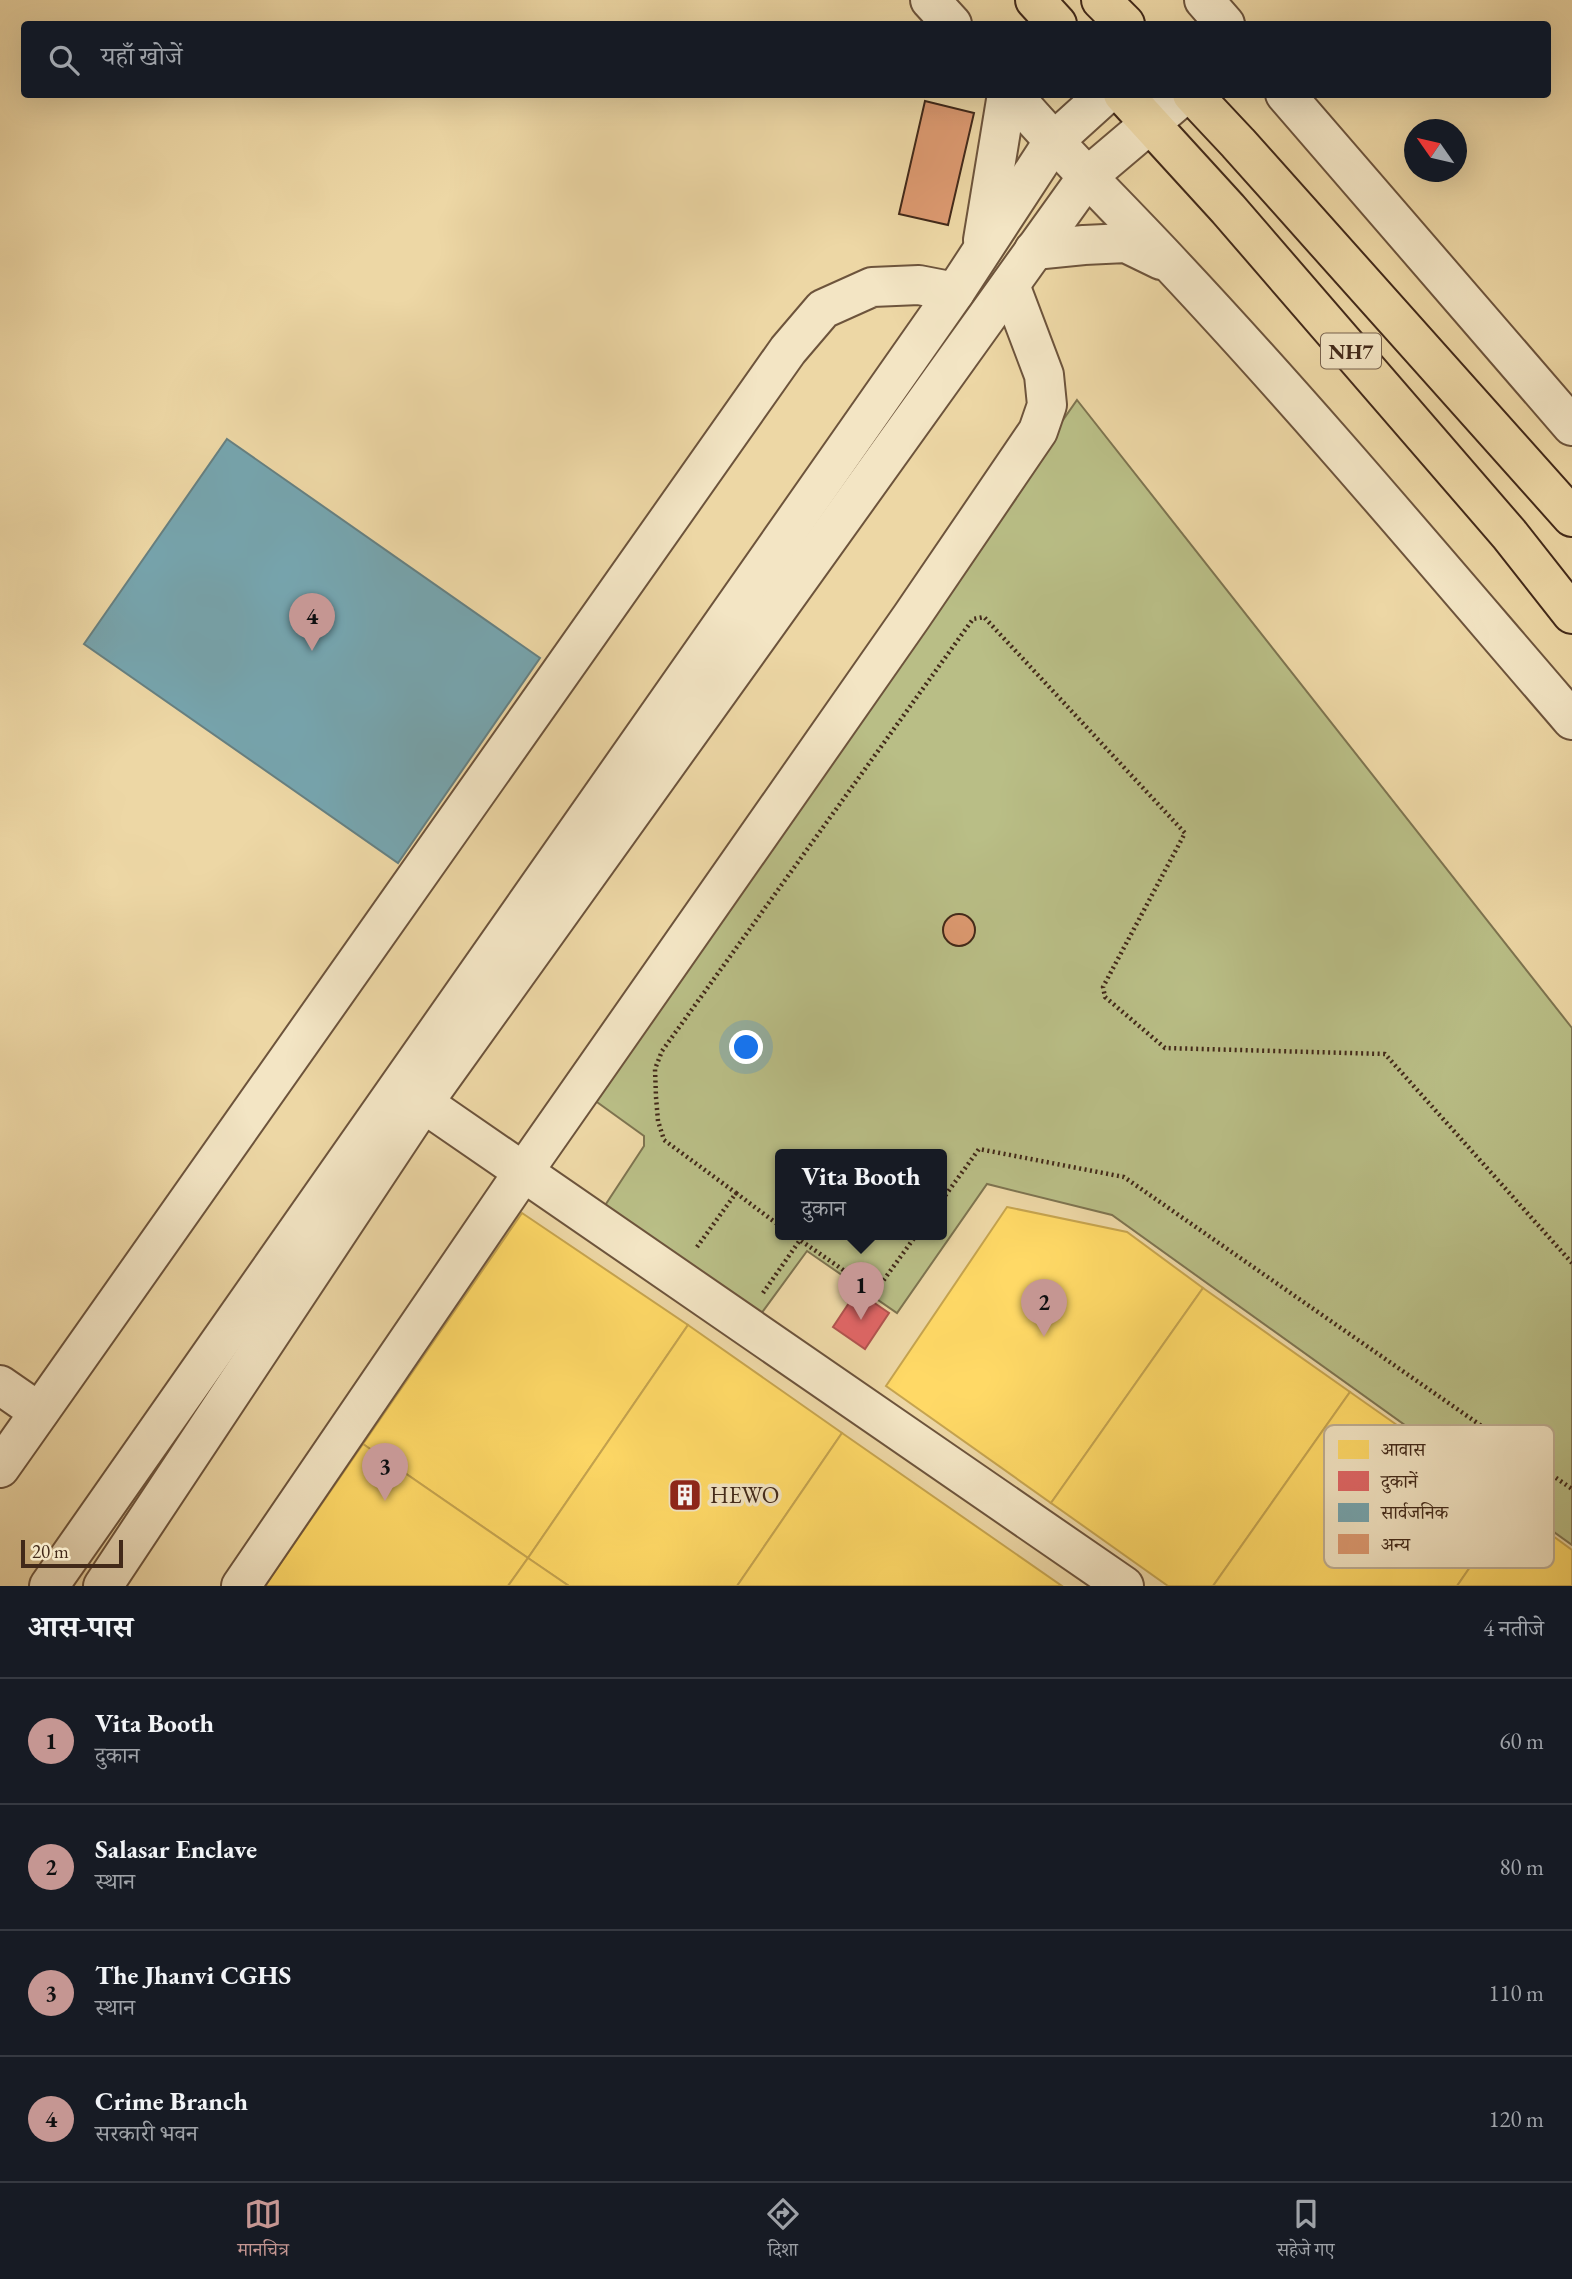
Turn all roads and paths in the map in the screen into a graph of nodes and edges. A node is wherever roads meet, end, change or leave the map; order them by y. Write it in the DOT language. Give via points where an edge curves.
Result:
graph roads {
  1 [pos="930,0"];
  2 [pos="1035,0"];
  3 [pos="1101,0"];
  4 [pos="1204,0"];
  5 [pos="948,21"];
  6 [pos="1054,21"];
  7 [pos="1122,21"];
  8 [pos="1222,21"];
  9 [pos="1009,98"];
  10 [pos="1014,98"];
  11 [pos="1102,98"];
  12 [pos="1127,98"];
  13 [pos="1181,98"];
  14 [pos="1196,98"];
  15 [pos="1288,98"];
  16 [pos="1151,125"];
  17 [pos="1053,142"];
  18 [pos="1087,177"];
  19 [pos="1034,250"];
  20 [pos="981,253"];
  21 [pos="1173,265"];
  22 [pos="1010,285"];
  23 [pos="955,292"];
  24 [pos="1572,426"];
  25 [pos="1572,517"];
  26 [pos="1572,614"];
  27 [pos="1572,720"];
  28 [pos="411,1094"];
  29 [pos="524,1171"];
  30 [pos="736,1193"];
  31 [pos="947,1193"];
  32 [pos="775,1222"];
  33 [pos="800,1240"];
  34 [pos="913,1240"];
  35 [pos="1572,1263"];
  36 [pos="676,1276"];
  37 [pos="742,1322"];
  38 [pos="0,1385"];
  39 [pos="39,1412"];
  40 [pos="1480,1425"];
  41 [pos="0,1468"];
  42 [pos="1554,1477"];
  43 [pos="1572,1489"];
  44 [pos="49,1586"];
  45 [pos="103,1586"];
  46 [pos="241,1586"];
  47 [pos="1124,1586"];
  1 -- 5 [label="street"];
  2 -- 6 [label="highway"];
  3 -- 7 [label="highway"];
  4 -- 8 [label="street"];
  9 -- 20 [label="street"];
  10 -- 17 [label="street"];
  11 -- 17 [label="street"];
  12 -- 16 [label="highway, NH7"];
  13 -- 16 [label="street"];
  14 -- 25 [label="highway, NH7"];
  15 -- 24 [label="street"];
  16 -- 18 [label="street"];
  16 -- 26 [label="highway, NH7" via="1509,534"];
  17 -- 18 [label="street"];
  17 -- 20 [label="street"];
  18 -- 19 [label="street"];
  18 -- 21 [label="street"];
  19 -- 21 [label="street" via="1126,243"];
  19 -- 22 [label="street"];
  20 -- 23 [label="street"];
  21 -- 27 [label="street"];
  22 -- 28 [label="street"];
  22 -- 29 [label="street" via="1044,375 1047,405 1038,430"];
  23 -- 28 [label="street"];
  23 -- 39 [label="street" via="919,285 872,287 823,309 788,350"];
  28 -- 29 [label="street"];
  28 -- 44 [label="street"];
  28 -- 45 [label="street"];
  29 -- 36 [label="street"];
  29 -- 46 [label="street"];
  30 -- 32 [label="path"];
  30 -- 35 [label="path" via="664,1140 658,1121 655,1069 662,1051 973,619 984,617 1185,833 1103,987 1105,998 1165,1048 1385,1055"];
  30 -- 36 [label="path"];
  31 -- 40 [label="path" via="979,1149 1124,1178"];
  33 -- 34 [label="path" via="875,1292"];
  33 -- 37 [label="path"];
  36 -- 37 [label="street"];
  37 -- 47 [label="street"];
  38 -- 39 [label="street"];
  39 -- 41 [label="street"];
  42 -- 43 [label="path"];
}
